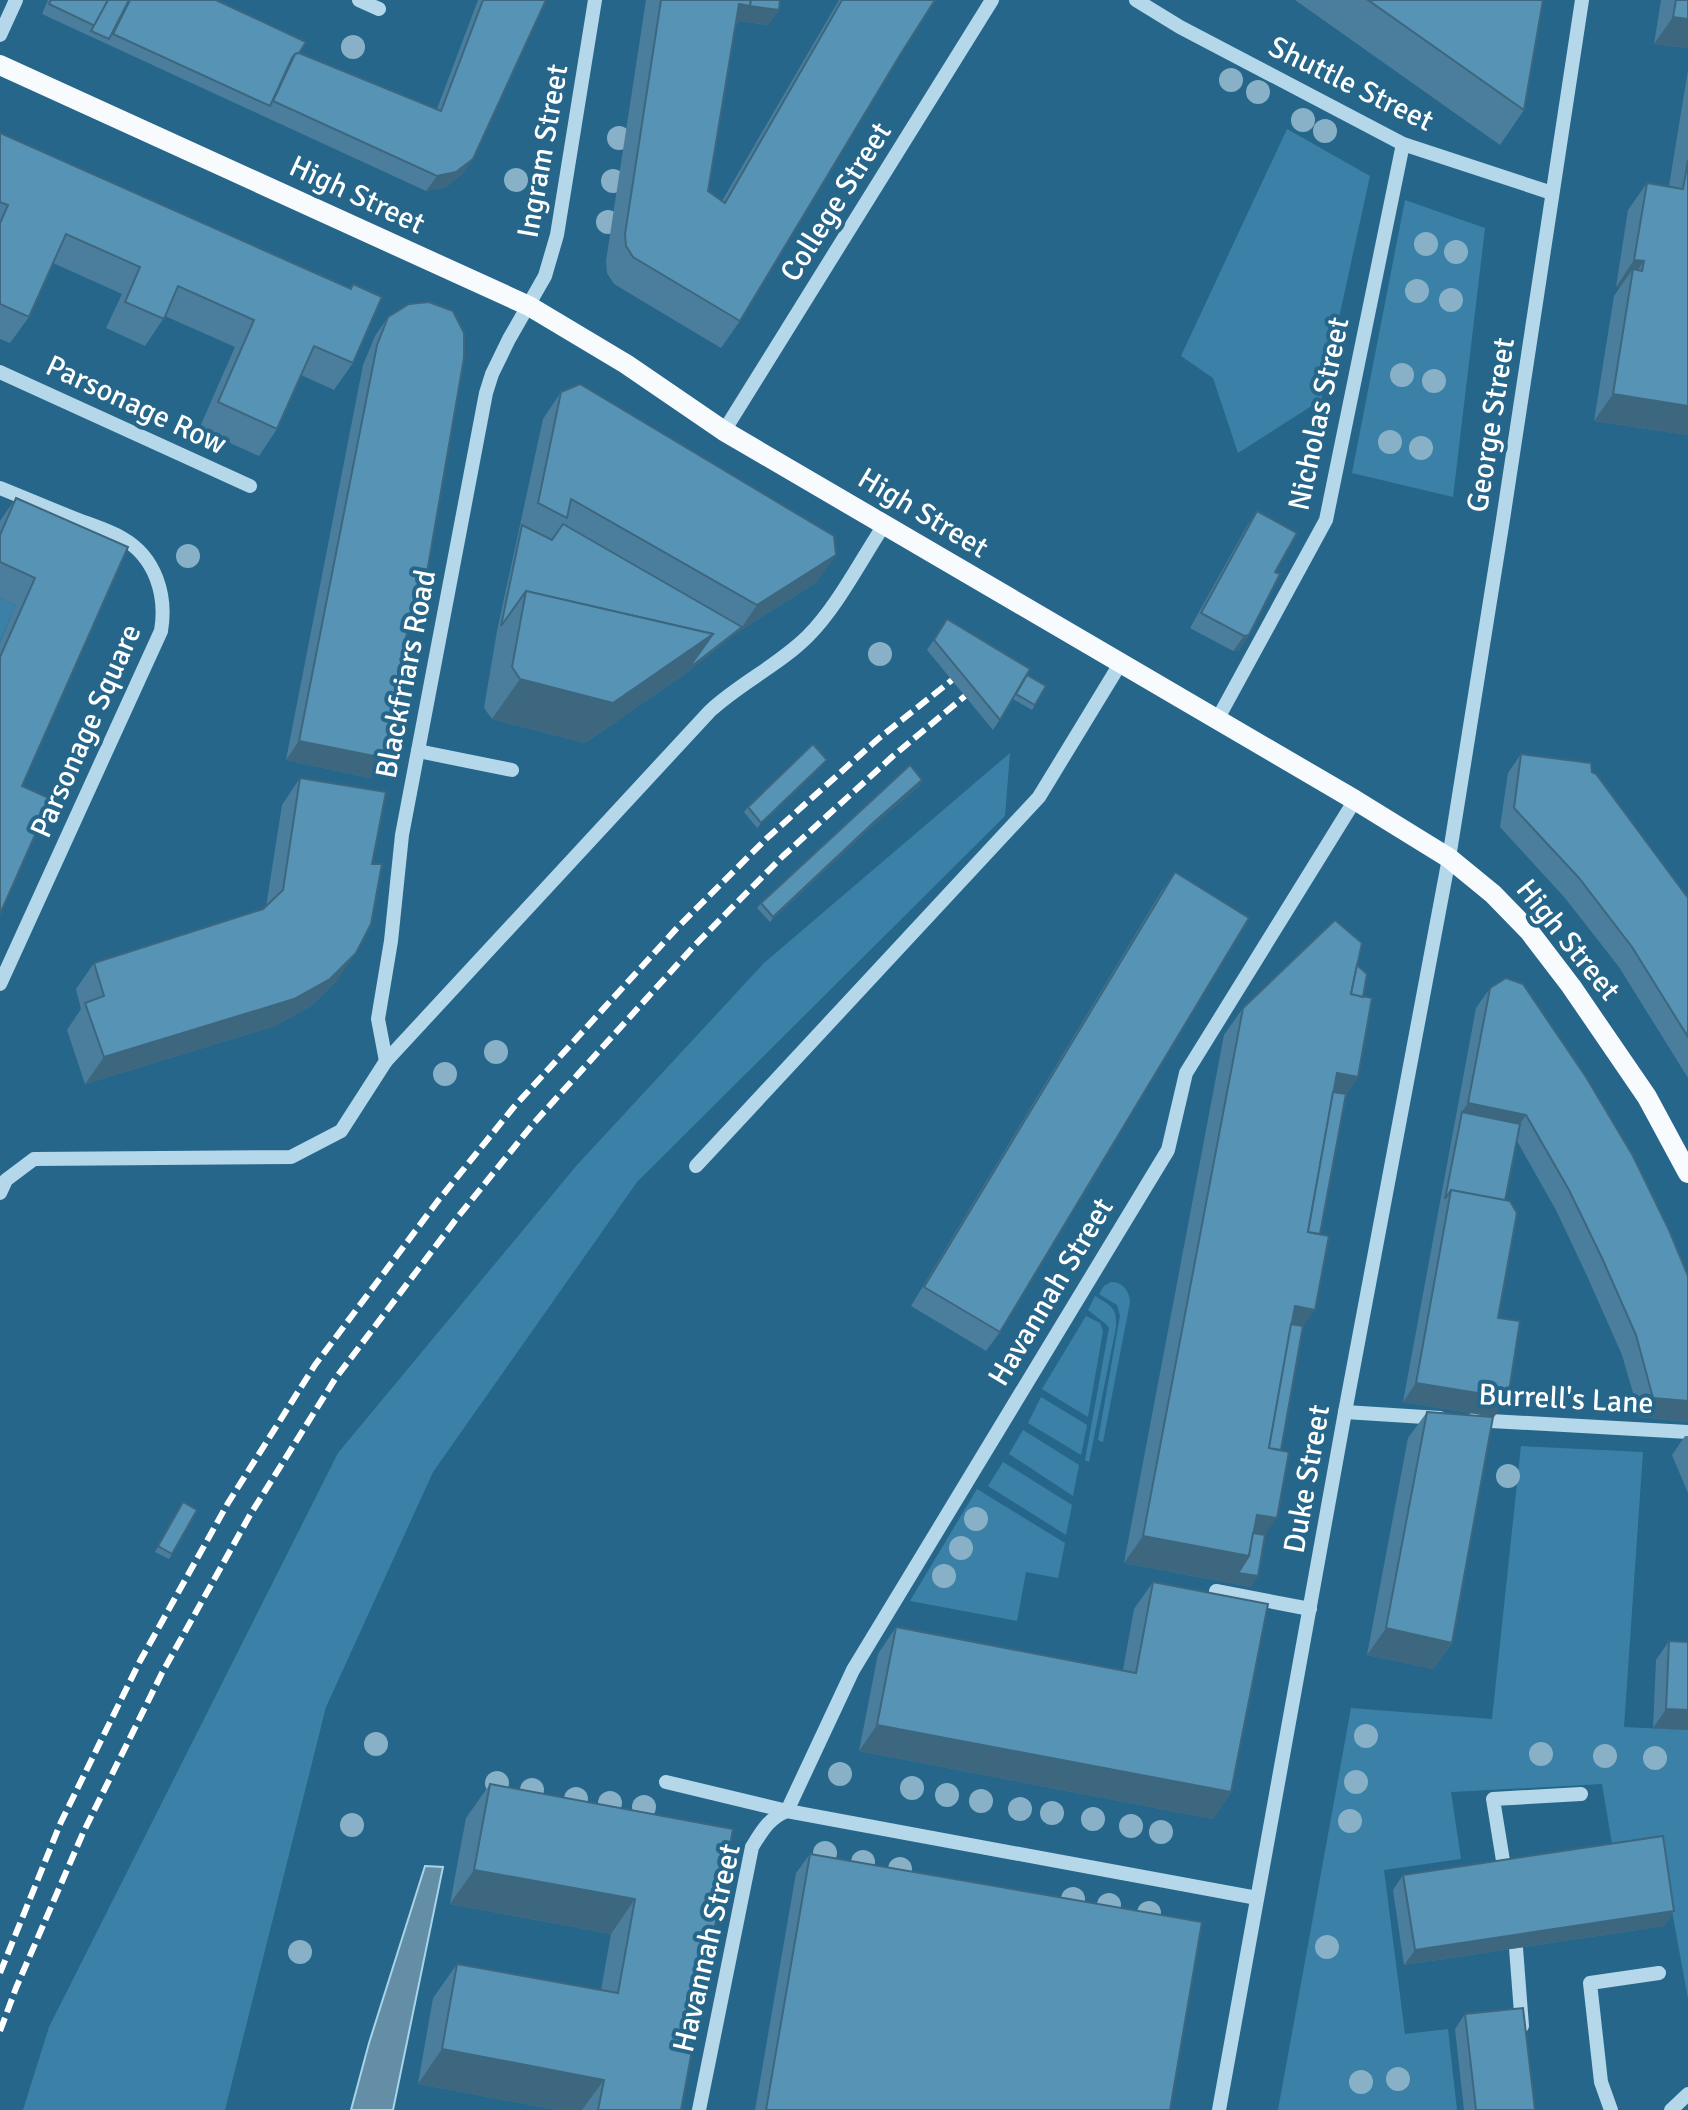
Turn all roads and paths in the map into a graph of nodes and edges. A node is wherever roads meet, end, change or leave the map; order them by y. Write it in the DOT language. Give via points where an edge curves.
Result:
graph roads {
  1 [pos="16,0"];
  2 [pos="359,0"];
  3 [pos="595,0"];
  4 [pos="992,0"];
  5 [pos="1136,0"];
  6 [pos="1582,0"];
  7 [pos="379,9"];
  8 [pos="0,35"];
  9 [pos="0,65"];
  10 [pos="1403,144"];
  11 [pos="1552,193"];
  12 [pos="529,306"];
  13 [pos="0,372"];
  14 [pos="724,431"];
  15 [pos="250,486"];
  16 [pos="0,488"];
  17 [pos="884,525"];
  18 [pos="1120,664"];
  19 [pos="1217,720"];
  20 [pos="418,751"];
  21 [pos="512,770"];
  22 [pos="1355,800"];
  23 [pos="1449,858"];
  24 [pos="0,984"];
  25 [pos="386,1061"];
  26 [pos="1685,1160"];
  27 [pos="696,1166"];
  28 [pos="0,1193"];
  29 [pos="1345,1412"];
  30 [pos="1688,1432"];
  31 [pos="1216,1591"];
  32 [pos="1310,1609"];
  33 [pos="666,1782"];
  34 [pos="1581,1794"];
  35 [pos="787,1811"];
  36 [pos="1505,1873"];
  37 [pos="1257,1898"];
  38 [pos="1516,1948"];
  39 [pos="1659,1973"];
  40 [pos="1523,2036"];
  41 [pos="1688,2094"];
  42 [pos="699,2110"];
  43 [pos="1219,2110"];
  44 [pos="1611,2110"];
  45 [pos="1671,2110"];
  1 -- 8 [label="street"];
  2 -- 7 [label="street"];
  3 -- 12 [label="street, Ingram Street" via="557,235"];
  4 -- 14 [label="street, College Street"];
  5 -- 10 [label="street, Shuttle Street"];
  6 -- 11 [label="street, George Street"];
  9 -- 12 [label="main road, High Street"];
  10 -- 11 [label="street, Shuttle Street"];
  10 -- 19 [label="street, Nicholas Street" via="1326,520"];
  11 -- 23 [label="street, George Street"];
  12 -- 14 [label="main road, High Street"];
  12 -- 20 [label="street, Blackfriars Road" via="486,393"];
  13 -- 15 [label="street, Parsonage Row"];
  14 -- 17 [label="main road, High Street"];
  16 -- 24 [label="street, Parsonage Square" via="133,546 156,575 163,618"];
  17 -- 18 [label="main road, High Street"];
  17 -- 25 [label="street" via="808,636 710,711"];
  18 -- 19 [label="main road, High Street"];
  18 -- 27 [label="street" via="1039,797"];
  19 -- 22 [label="main road, High Street"];
  20 -- 21 [label="street"];
  20 -- 25 [label="street, Blackfriars Road" via="378,1019"];
  22 -- 23 [label="main road, High Street"];
  22 -- 35 [label="street, Havannah Street" via="1186,1073 1168,1150 853,1670"];
  23 -- 26 [label="main road, High Street" via="1493,894 1548,955"];
  23 -- 29 [label="street, Duke Street"];
  25 -- 28 [label="street" via="341,1131 291,1157 34,1159 6,1180"];
  29 -- 30 [label="street, Burrell's Lane"];
  29 -- 32 [label="street, Duke Street"];
  31 -- 32 [label="street"];
  32 -- 37 [label="street, Duke Street"];
  33 -- 35 [label="street"];
  34 -- 36 [label="street" via="1493,1799"];
  35 -- 37 [label="street"];
  35 -- 42 [label="street, Havannah Street" via="766,1825 752,1847"];
  37 -- 43 [label="street, Duke Street"];
  38 -- 40 [label="street"];
  39 -- 44 [label="street" via="1590,1983 1601,2082"];
  41 -- 45 [label="street"];
}
